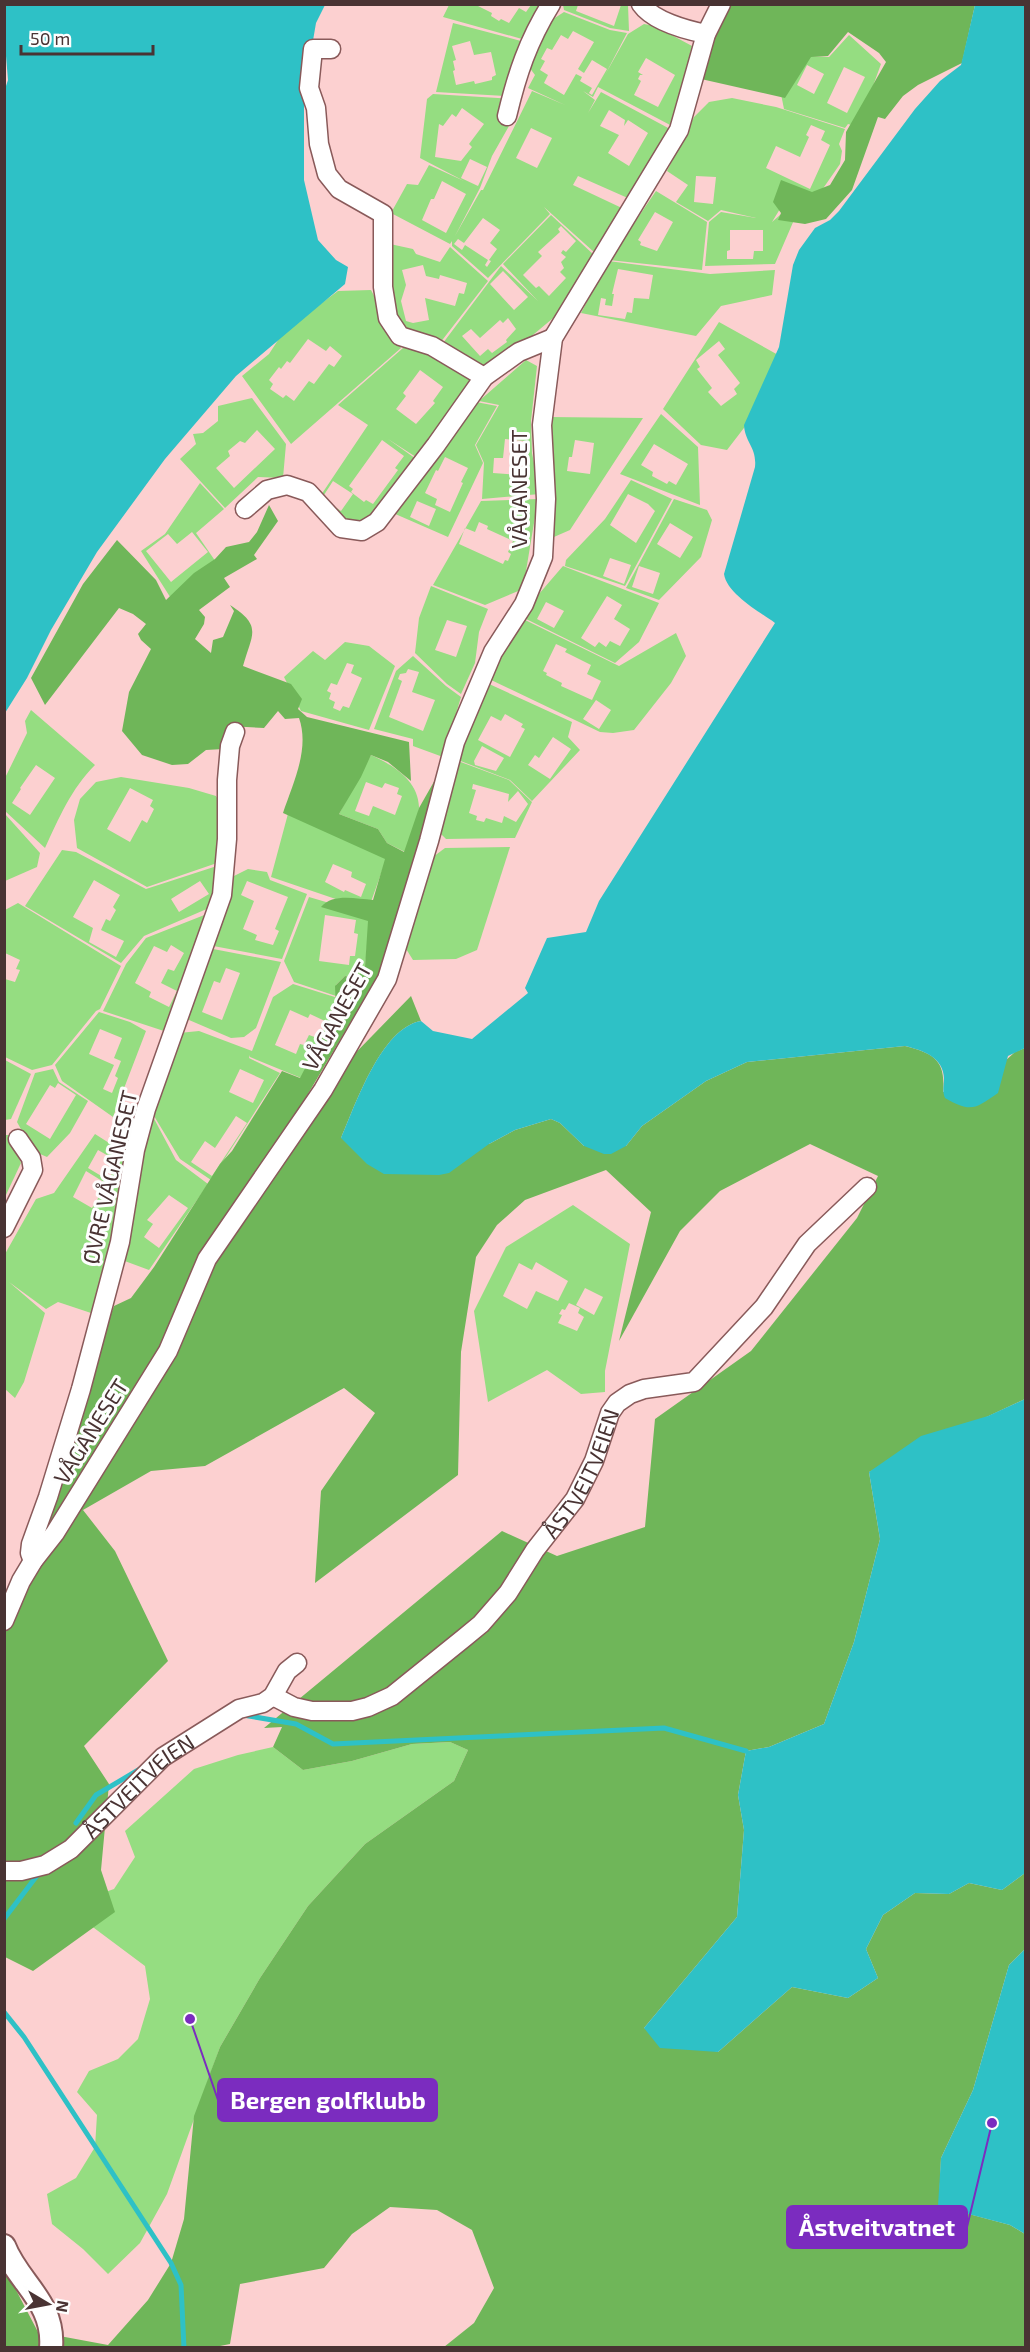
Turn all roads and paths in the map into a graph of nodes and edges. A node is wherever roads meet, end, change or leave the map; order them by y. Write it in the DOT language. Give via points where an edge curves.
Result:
graph roads {
  1 [pos="551,4"];
  2 [pos="640,4"];
  3 [pos="721,4"];
  4 [pos="706,34"];
  5 [pos="332,49"];
  6 [pos="507,116"];
  7 [pos="553,338"];
  8 [pos="484,377"];
  9 [pos="245,508"];
  10 [pos="235,732"];
  11 [pos="18,1139"];
  12 [pos="867,1187"];
  13 [pos="4,1228"];
  14 [pos="33,1561"];
  15 [pos="4,1621"];
  16 [pos="297,1663"];
  17 [pos="273,1696"];
  18 [pos="4,1871"];
  19 [pos="4,2246"];
  20 [pos="51,2348"];
  1 -- 6 [label="street" via="524,53"];
  2 -- 4 [label="street" via="649,13 683,30"];
  3 -- 4 [label="street, VÅGANESET"];
  4 -- 7 [label="street, VÅGANESET" via="679,130"];
  5 -- 8 [label="street" via="313,49 309,88 316,108 319,144 327,174 339,189 383,214 383,287 388,318 400,336 432,346"];
  7 -- 8 [label="street" via="519,352"];
  7 -- 14 [label="street, VÅGANESET" via="542,425 546,498 543,557 524,604 493,652 455,742 387,979 323,1090 207,1259 168,1351 56,1533"];
  8 -- 9 [label="street" via="377,522 362,531 341,528 308,492 287,485 267,490"];
  10 -- 14 [label="street, ØVRE VÅGANESET" via="227,780 222,894 146,1108 120,1242 81,1389 31,1544"];
  11 -- 13 [label="street" via="31,1158 33,1170"];
  12 -- 17 [label="street, ÅSTVEITVEIEN" via="807,1244 764,1306 694,1382 644,1389 617,1403 575,1499 508,1593 464,1638 392,1696 368,1707 352,1711 312,1710 294,1707"];
  14 -- 15 [label="street, VÅGANESET"];
  16 -- 17 [label="street" via="287,1671"];
  17 -- 18 [label="street, ÅSTVEITVEIEN" via="264,1703 239,1709 163,1757 71,1849 45,1865"];
  19 -- 20 [label="street" via="49,2319"];
}
